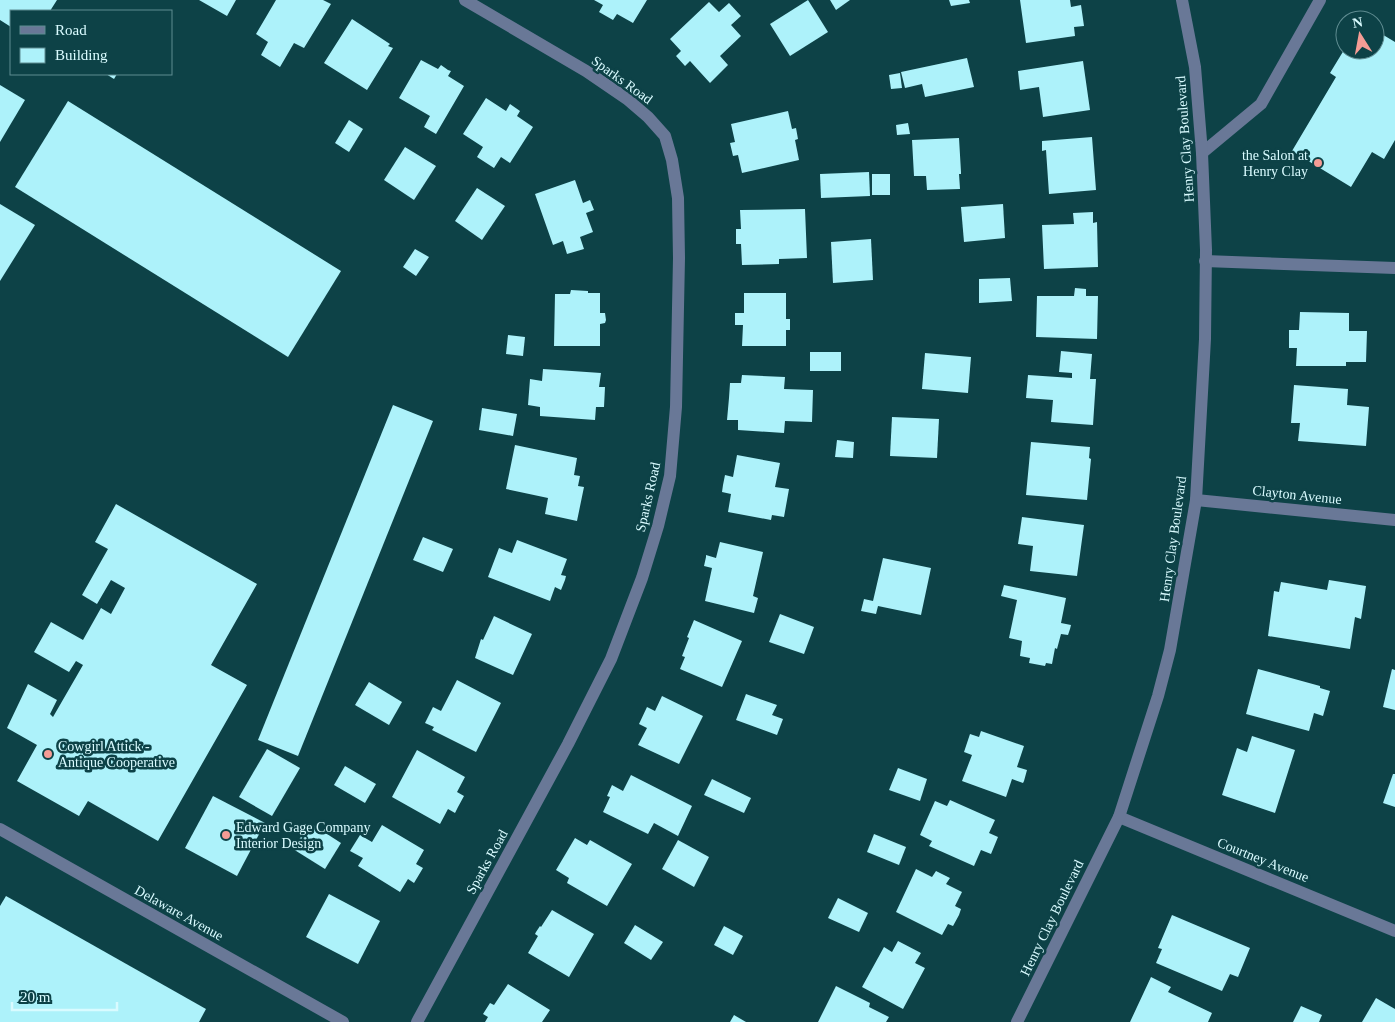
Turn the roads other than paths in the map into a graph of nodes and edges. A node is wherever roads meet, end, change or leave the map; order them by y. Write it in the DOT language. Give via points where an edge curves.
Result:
graph roads {
  1 [pos="465,0"];
  2 [pos="1320,0"];
  3 [pos="1184,4"];
  4 [pos="1202,153"];
  5 [pos="1206,261"];
  6 [pos="1395,268"];
  7 [pos="1196,500"];
  8 [pos="1395,520"];
  9 [pos="1119,817"];
  10 [pos="0,829"];
  11 [pos="1395,931"];
  12 [pos="343,1022"];
  13 [pos="417,1022"];
  14 [pos="1017,1022"];
  1 -- 13 [label="street, Sparks Road" via="586,71 627,99 665,136 678,198 676,407 670,476 658,526 611,659"];
  2 -- 4 [label="street" via="1261,104"];
  3 -- 4 [label="street, Henry Clay Boulevard" via="1195,67"];
  4 -- 5 [label="street, Henry Clay Boulevard"];
  5 -- 6 [label="street"];
  5 -- 7 [label="street, Henry Clay Boulevard"];
  7 -- 8 [label="street, Clayton Avenue"];
  7 -- 9 [label="street, Henry Clay Boulevard" via="1170,650"];
  9 -- 11 [label="street, Courtney Avenue"];
  9 -- 14 [label="street, Henry Clay Boulevard"];
  10 -- 12 [label="street, Delaware Avenue"];
}
